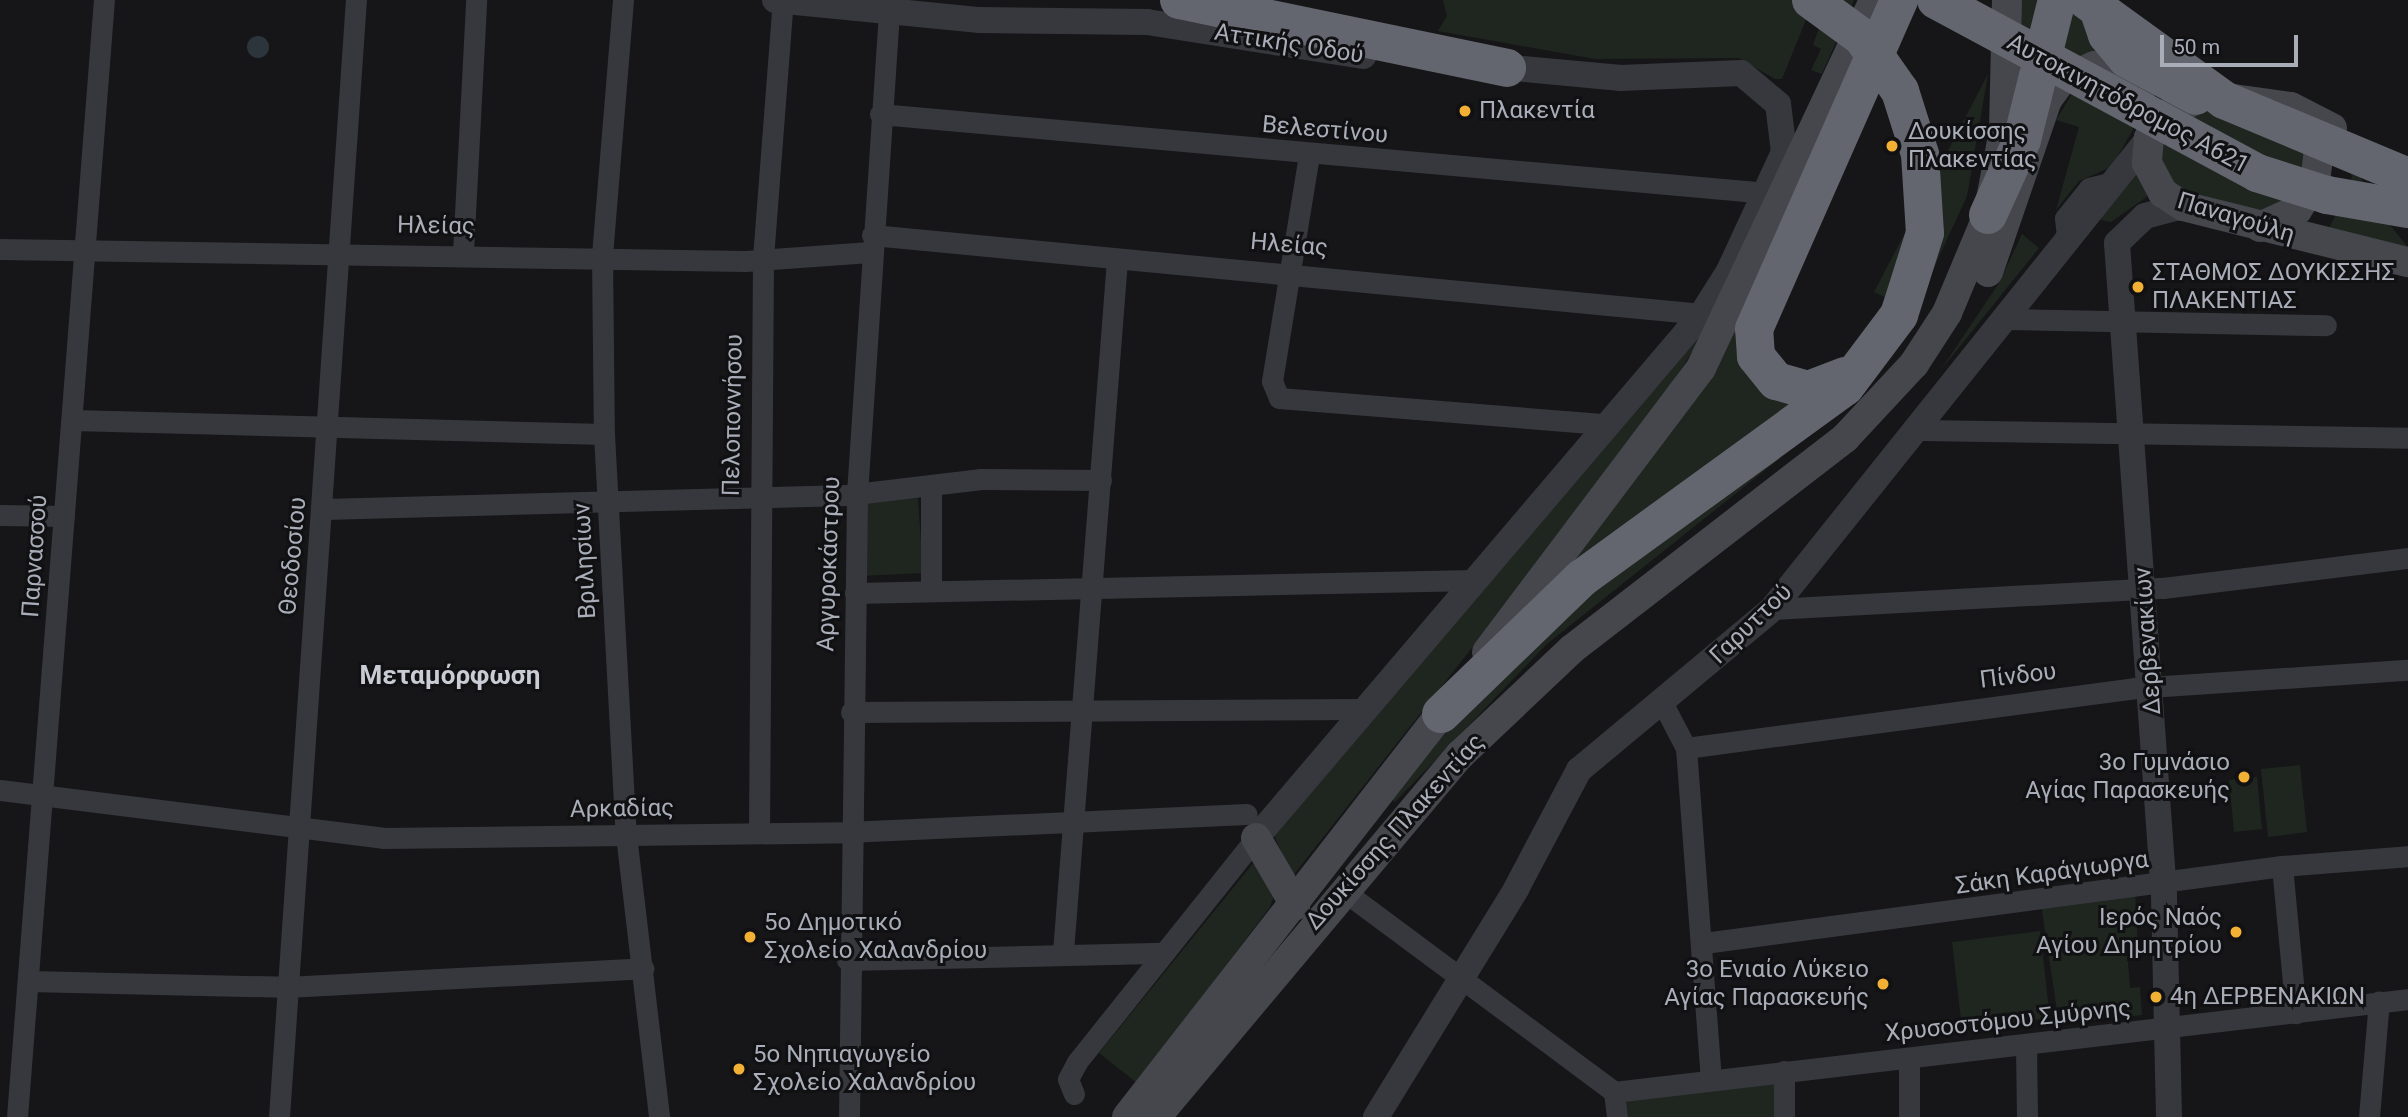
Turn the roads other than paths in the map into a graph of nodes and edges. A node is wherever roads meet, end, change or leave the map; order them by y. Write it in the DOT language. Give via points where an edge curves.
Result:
graph roads {
  1 [pos="104,0"];
  2 [pos="356,0"];
  3 [pos="476,0"];
  4 [pos="623,0"];
  5 [pos="1180,0"];
  6 [pos="1811,0"];
  7 [pos="1874,0"];
  8 [pos="1899,0"];
  9 [pos="1936,0"];
  10 [pos="2007,0"];
  11 [pos="2057,0"];
  12 [pos="2086,0"];
  13 [pos="2095,0"];
  14 [pos="779,1"];
  15 [pos="889,14"];
  16 [pos="1507,68"];
  17 [pos="2196,96"];
  18 [pos="2291,107"];
  19 [pos="880,114"];
  20 [pos="2151,132"];
  21 [pos="1309,155"];
  22 [pos="2408,177"];
  23 [pos="1767,193"];
  24 [pos="2183,206"];
  25 [pos="2408,209"];
  26 [pos="1988,215"];
  27 [pos="2260,227"];
  28 [pos="2408,227"];
  29 [pos="2072,231"];
  30 [pos="871,243"];
  31 [pos="2118,243"];
  32 [pos="85,248"];
  33 [pos="0,249"];
  34 [pos="339,251"];
  35 [pos="463,252"];
  36 [pos="602,255"];
  37 [pos="763,258"];
  38 [pos="1117,259"];
  39 [pos="2408,262"];
  40 [pos="1291,271"];
  41 [pos="1702,314"];
  42 [pos="2122,318"];
  43 [pos="2005,319"];
  44 [pos="2326,325"];
  45 [pos="1868,362"];
  46 [pos="1914,364"];
  47 [pos="72,421"];
  48 [pos="1605,424"];
  49 [pos="330,429"];
  50 [pos="1922,430"];
  51 [pos="604,434"];
  52 [pos="2133,435"];
  53 [pos="2408,438"];
  54 [pos="1101,480"];
  55 [pos="931,488"];
  56 [pos="857,494"];
  57 [pos="758,497"];
  58 [pos="608,504"];
  59 [pos="324,509"];
  60 [pos="0,515"];
  61 [pos="64,516"];
  62 [pos="2408,558"];
  63 [pos="1474,580"];
  64 [pos="2144,584"];
  65 [pos="1092,588"];
  66 [pos="931,592"];
  67 [pos="855,593"];
  68 [pos="1772,609"];
  69 [pos="2408,670"];
  70 [pos="2152,686"];
  71 [pos="1663,704"];
  72 [pos="1363,709"];
  73 [pos="1082,711"];
  74 [pos="851,712"];
  75 [pos="1441,715"];
  76 [pos="1686,748"];
  77 [pos="0,790"];
  78 [pos="43,792"];
  79 [pos="1073,825"];
  80 [pos="1251,826"];
  81 [pos="296,832"];
  82 [pos="759,832"];
  83 [pos="848,832"];
  84 [pos="626,835"];
  85 [pos="2408,856"];
  86 [pos="2282,866"];
  87 [pos="2164,883"];
  88 [pos="1341,889"];
  89 [pos="1295,905"];
  90 [pos="1704,943"];
  91 [pos="1063,952"];
  92 [pos="1164,953"];
  93 [pos="847,960"];
  94 [pos="643,968"];
  95 [pos="1463,976"];
  96 [pos="28,981"];
  97 [pos="286,987"];
  98 [pos="2408,999"];
  99 [pos="2379,1002"];
  100 [pos="2296,1013"];
  101 [pos="2167,1030"];
  102 [pos="2026,1045"];
  103 [pos="1909,1058"];
  104 [pos="1784,1071"];
  105 [pos="1712,1080"];
  106 [pos="1614,1092"];
  107 [pos="1074,1094"];
  108 [pos="17,1117"];
  109 [pos="279,1117"];
  110 [pos="659,1117"];
  111 [pos="849,1117"];
  112 [pos="1127,1117"];
  113 [pos="1156,1117"];
  114 [pos="1376,1117"];
  115 [pos="1618,1117"];
  116 [pos="1784,1117"];
  117 [pos="1909,1117"];
  118 [pos="2027,1117"];
  119 [pos="2169,1117"];
  120 [pos="2369,1117"];
  1 -- 32 [label="street, Παρνασσού"];
  2 -- 34 [label="street, Θεοδοσίου"];
  3 -- 35 [label="street"];
  4 -- 36 [label="street, Βριλησίων"];
  5 -- 16 [label="highway"];
  6 -- 45 [label="highway, bridge" via="1842,18 1883,61 1912,124 1926,211 1904,304"];
  7 -- 75 [label="main road, Δουκίσσης Πλακεντίας" via="1701,368"];
  8 -- 45 [label="highway" via="1754,329 1759,363 1792,388 1821,387"];
  9 -- 25 [label="highway, Αυτοκινητόδρομος Α621, bridge" via="2257,173 2327,195"];
  10 -- 26 [label="main road, Δουκίσσης Πλακεντίας" via="2004,131"];
  11 -- 26 [label="highway" via="2021,140"];
  12 -- 22 [label="highway, Αυτοκινητόδρομος Α621, bridge" via="2224,100"];
  13 -- 17 [label="highway" via="2107,35 2127,59"];
  14 -- 15 [label="street, Αττικής Οδού"];
  14 -- 37 [label="street, Πελοποννήσου"];
  15 -- 16 [label="street, Αττικής Οδού" via="1147,22 1401,62"];
  15 -- 19 [label="street, Αργυροκάστρου"];
  16 -- 23 [label="street, Αττικής Οδού" via="1621,78 1729,71 1755,79 1784,117 1784,152"];
  17 -- 18 [label="main road" via="2226,94"];
  17 -- 20 [label="main road" via="2172,106"];
  18 -- 27 [label="main road" via="2313,133 2317,174 2297,210"];
  18 -- 28 [label="main road" via="2340,135"];
  19 -- 21 [label="street, Βελεστίνου"];
  19 -- 30 [label="street, Αργυροκάστρου"];
  20 -- 24 [label="main road, Παναγούλη" via="2150,174"];
  20 -- 29 [label="street, Γαρυττού"];
  20 -- 46 [label="main road, Παναγούλη" via="2139,88 2116,70 2084,68 2060,82 2047,100 1988,272 1946,337"];
  21 -- 23 [label="street, Βελεστίνου"];
  21 -- 40 [label="street"];
  23 -- 41 [label="street"];
  24 -- 27 [label="main road, Παναγούλη"];
  24 -- 31 [label="street" via="2145,216"];
  26 -- 46 [label="main road, Δουκίσσης Πλακεντίας" via="1947,313"];
  27 -- 39 [label="main road, Παναγούλη"];
  29 -- 31 [label="street"];
  29 -- 43 [label="street, Γαρυττού"];
  30 -- 37 [label="street, Ηλείας"];
  30 -- 38 [label="street, Ηλείας"];
  30 -- 56 [label="street, Αργυροκάστρου"];
  31 -- 42 [label="street, Δερβενακίων"];
  32 -- 33 [label="street, Ηλείας"];
  32 -- 34 [label="street, Ηλείας"];
  32 -- 47 [label="street, Παρνασσού"];
  34 -- 35 [label="street, Ηλείας"];
  34 -- 49 [label="street, Θεοδοσίου"];
  35 -- 36 [label="street, Ηλείας"];
  36 -- 37 [label="street, Ηλείας"];
  36 -- 51 [label="street, Βριλησίων"];
  37 -- 57 [label="street, Πελοποννήσου"];
  38 -- 40 [label="street, Ηλείας"];
  38 -- 54 [label="street"];
  40 -- 41 [label="street, Ηλείας"];
  40 -- 48 [label="street" via="1275,393 1283,402"];
  41 -- 48 [label="street"];
  42 -- 43 [label="street"];
  42 -- 44 [label="street" via="2201,326"];
  42 -- 52 [label="street, Δερβενακίων"];
  43 -- 50 [label="street, Γαρυττού"];
  45 -- 75 [label="highway" via="1844,387 1582,578"];
  46 -- 88 [label="main road, Δουκίσσης Πλακεντίας" via="1845,438 1524,692 1424,792"];
  47 -- 49 [label="street"];
  47 -- 61 [label="street, Παρνασσού"];
  48 -- 63 [label="street"];
  49 -- 51 [label="street"];
  49 -- 59 [label="street, Θεοδοσίου"];
  50 -- 52 [label="street"];
  50 -- 68 [label="street, Γαρυττού"];
  51 -- 58 [label="street, Βριλησίων"];
  52 -- 53 [label="street"];
  52 -- 64 [label="street, Δερβενακίων"];
  54 -- 55 [label="street" via="981,479"];
  54 -- 65 [label="street"];
  55 -- 56 [label="street"];
  55 -- 66 [label="street"];
  56 -- 57 [label="street"];
  56 -- 67 [label="street, Αργυροκάστρου"];
  57 -- 58 [label="street"];
  57 -- 82 [label="street, Πελοποννήσου"];
  58 -- 59 [label="street"];
  58 -- 84 [label="street, Βριλησίων"];
  59 -- 81 [label="street, Θεοδοσίου"];
  60 -- 61 [label="street"];
  61 -- 78 [label="street, Παρνασσού"];
  62 -- 64 [label="street" via="2163,588"];
  63 -- 65 [label="street"];
  63 -- 72 [label="street"];
  64 -- 68 [label="street"];
  64 -- 70 [label="street, Δερβενακίων"];
  65 -- 66 [label="street"];
  65 -- 73 [label="street"];
  66 -- 67 [label="street"];
  67 -- 74 [label="street, Αργυροκάστρου"];
  68 -- 71 [label="street, Γαρυττού"];
  69 -- 70 [label="street, Πίνδου"];
  70 -- 76 [label="street, Πίνδου"];
  70 -- 87 [label="street, Δερβενακίων"];
  71 -- 76 [label="street"];
  71 -- 95 [label="street, Γαρυττού" via="1579,770"];
  72 -- 73 [label="street"];
  72 -- 80 [label="street"];
  73 -- 74 [label="street"];
  73 -- 79 [label="street"];
  74 -- 83 [label="street, Αργυροκάστρου"];
  75 -- 89 [label="main road, Δουκίσσης Πλακεντίας"];
  76 -- 90 [label="street"];
  77 -- 78 [label="street, Αρκαδίας"];
  78 -- 81 [label="street, Αρκαδίας"];
  78 -- 96 [label="street, Παρνασσού"];
  79 -- 80 [label="street, Αρκαδίας"];
  79 -- 83 [label="street, Αρκαδίας"];
  79 -- 91 [label="street"];
  80 -- 89 [label="main road"];
  80 -- 92 [label="street"];
  81 -- 84 [label="street, Αρκαδίας" via="383,838"];
  81 -- 97 [label="street, Θεοδοσίου"];
  82 -- 83 [label="street, Αρκαδίας"];
  82 -- 84 [label="street, Αρκαδίας"];
  83 -- 93 [label="street, Αργυροκάστρου"];
  84 -- 94 [label="street, Βριλησίων"];
  85 -- 86 [label="street, Σάκη Καράγιωργα"];
  86 -- 87 [label="street, Σάκη Καράγιωργα"];
  86 -- 100 [label="street"];
  87 -- 90 [label="street, Σάκη Καράγιωργα"];
  87 -- 101 [label="street, Δερβενακίων"];
  88 -- 95 [label="street"];
  88 -- 113 [label="main road, Δουκίσσης Πλακεντίας"];
  89 -- 112 [label="main road, Δουκίσσης Πλακεντίας"];
  90 -- 105 [label="street"];
  91 -- 92 [label="street"];
  91 -- 93 [label="street"];
  92 -- 107 [label="street" via="1076,1062 1068,1079"];
  93 -- 111 [label="street, Αργυροκάστρου"];
  94 -- 97 [label="street"];
  94 -- 110 [label="street, Βριλησίων"];
  95 -- 106 [label="street"];
  95 -- 114 [label="street, Γαρυττού"];
  96 -- 97 [label="street"];
  96 -- 108 [label="street, Παρνασσού"];
  97 -- 109 [label="street, Θεοδοσίου"];
  98 -- 99 [label="street, Χρυσοστόμου Σμύρνης"];
  99 -- 100 [label="street, Χρυσοστόμου Σμύρνης"];
  99 -- 120 [label="street"];
  100 -- 101 [label="street, Χρυσοστόμου Σμύρνης"];
  101 -- 102 [label="street, Χρυσοστόμου Σμύρνης"];
  101 -- 119 [label="street, Δερβενακίων"];
  102 -- 103 [label="street, Χρυσοστόμου Σμύρνης"];
  102 -- 118 [label="street"];
  103 -- 104 [label="street, Χρυσοστόμου Σμύρνης"];
  103 -- 117 [label="street"];
  104 -- 105 [label="street, Χρυσοστόμου Σμύρνης"];
  104 -- 116 [label="street"];
  105 -- 106 [label="street, Χρυσοστόμου Σμύρνης"];
  106 -- 115 [label="street"];
}
